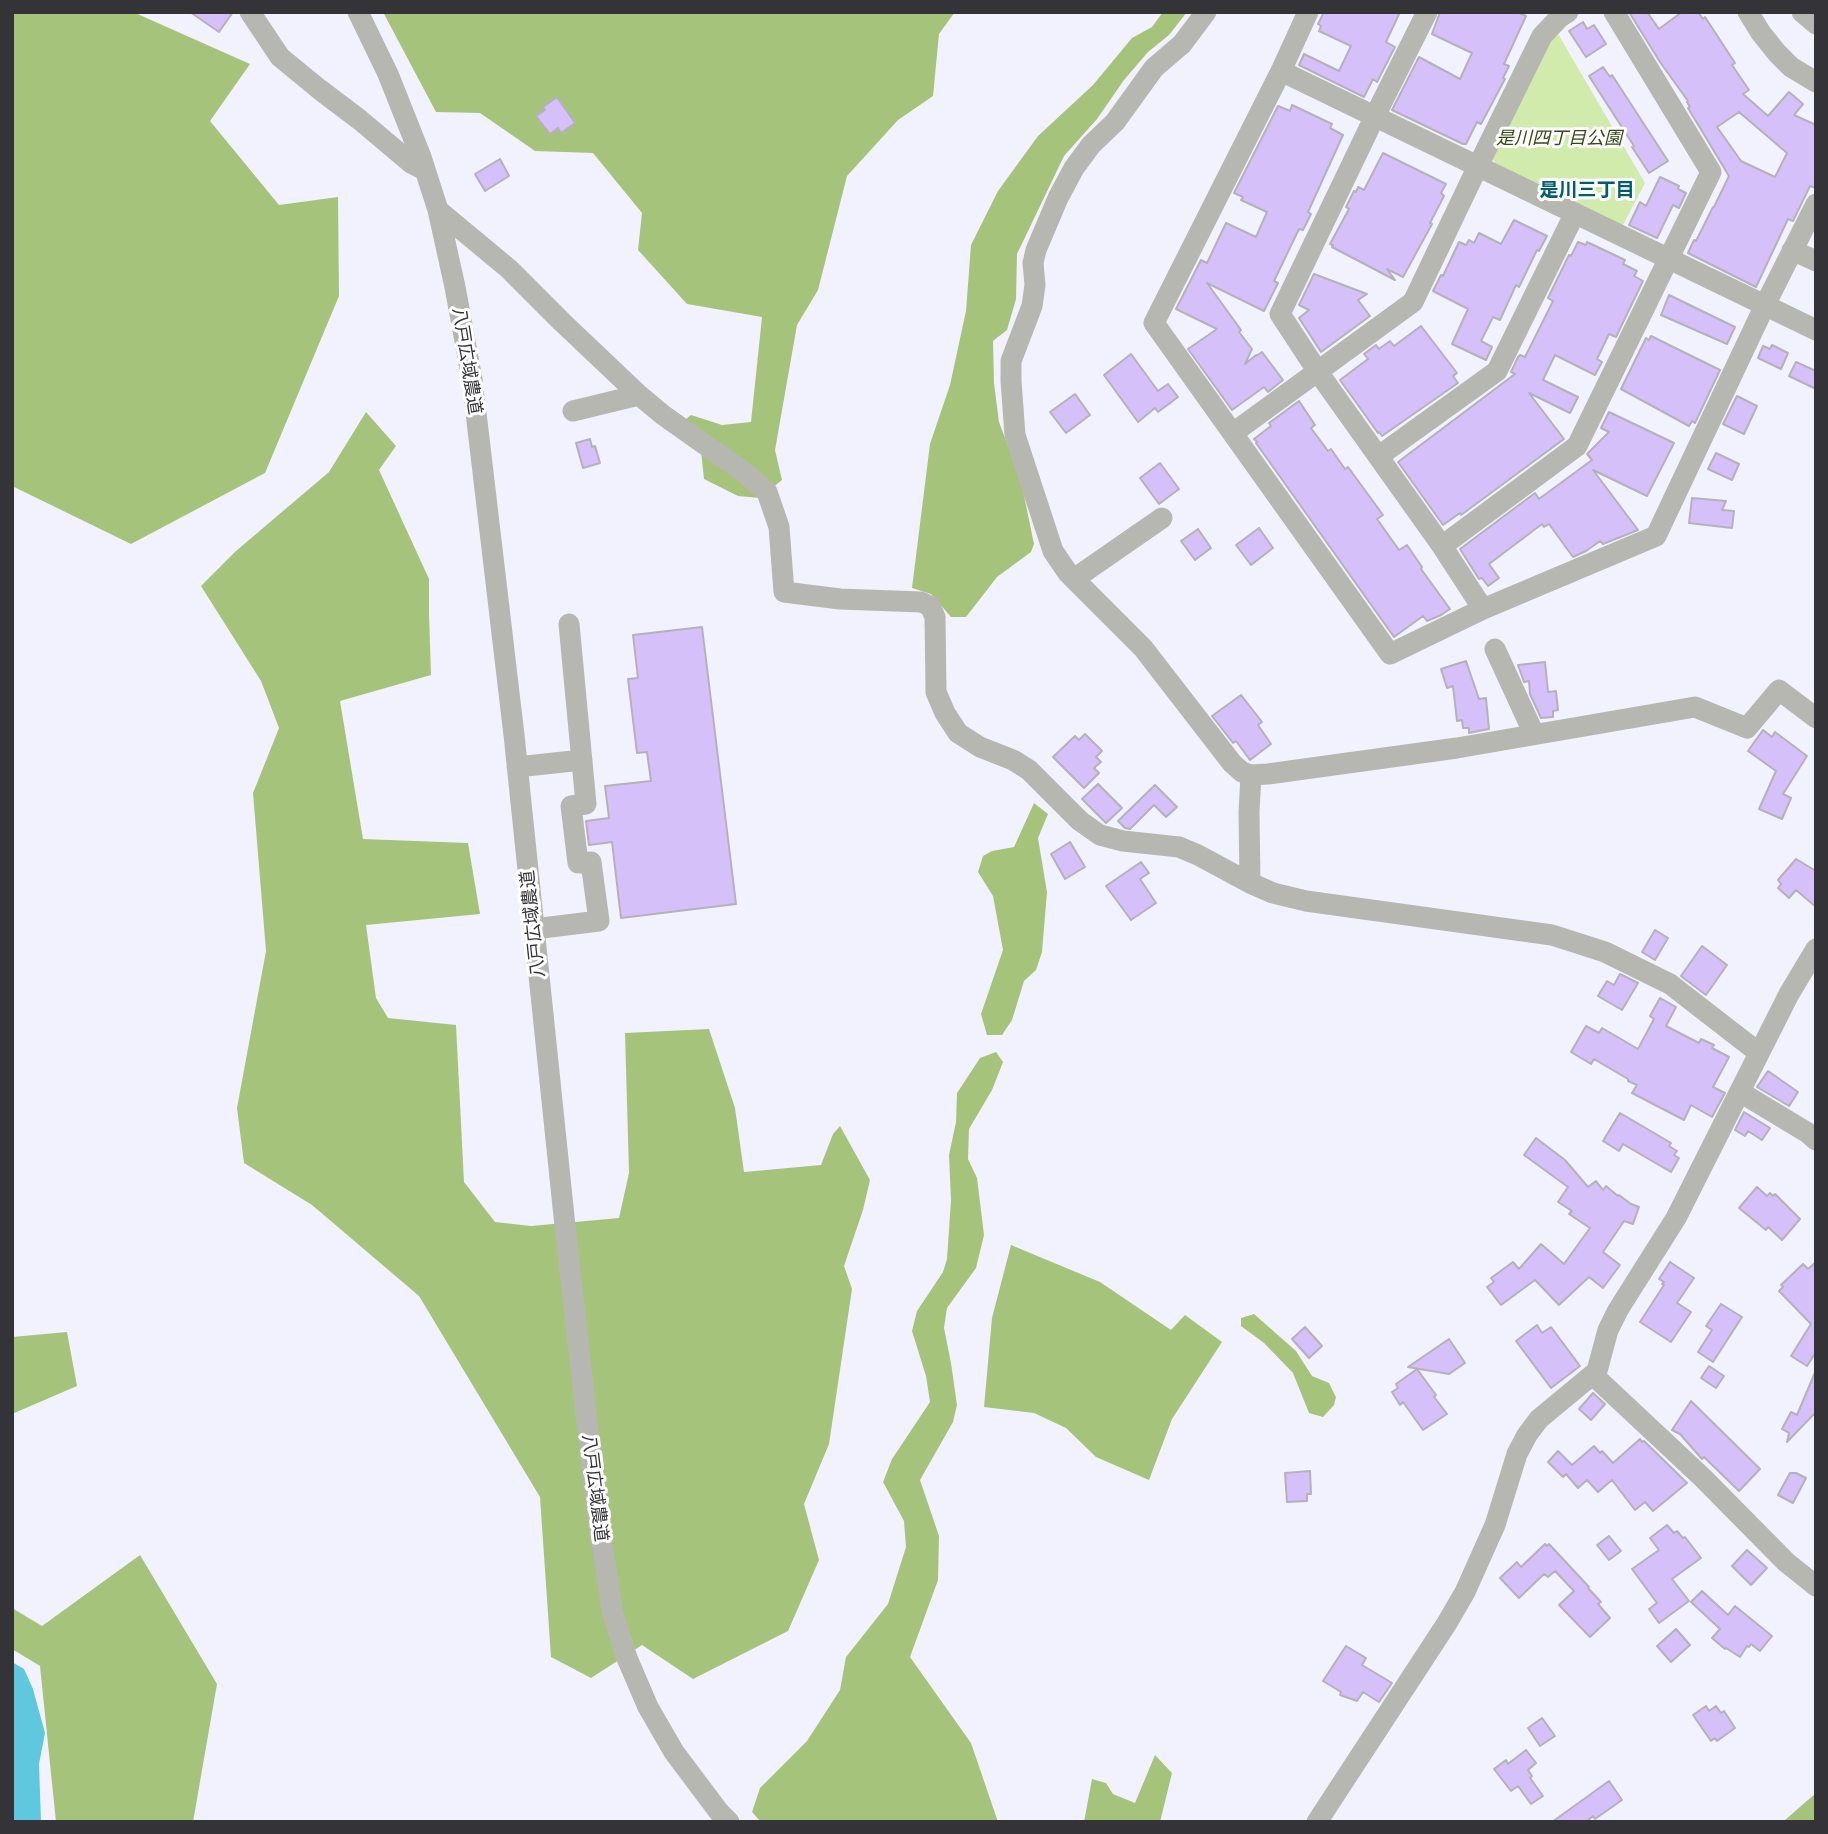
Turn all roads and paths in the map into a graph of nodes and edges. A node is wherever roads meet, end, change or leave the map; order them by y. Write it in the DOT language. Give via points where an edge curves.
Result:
graph roads {
  1 [pos="250,12"];
  2 [pos="358,12"];
  3 [pos="1206,12"];
  4 [pos="1308,12"];
  5 [pos="1427,12"];
  6 [pos="1568,12"];
  7 [pos="1614,12"];
  8 [pos="1748,12"];
  9 [pos="1802,12"];
  10 [pos="1816,24"];
  11 [pos="1281,71"];
  12 [pos="1816,82"];
  13 [pos="1375,116"];
  14 [pos="1478,166"];
  15 [pos="425,170"];
  16 [pos="1816,204"];
  17 [pos="438,210"];
  18 [pos="1575,213"];
  19 [pos="1793,250"];
  20 [pos="1669,260"];
  21 [pos="1816,261"];
  22 [pos="1765,305"];
  23 [pos="1816,330"];
  24 [pos="1318,372"];
  25 [pos="639,395"];
  26 [pos="573,411"];
  27 [pos="1233,433"];
  28 [pos="1379,456"];
  29 [pos="1162,518"];
  30 [pos="1442,546"];
  31 [pos="1074,579"];
  32 [pos="1483,609"];
  33 [pos="569,624"];
  34 [pos="1494,649"];
  35 [pos="1816,718"];
  36 [pos="1534,734"];
  37 [pos="582,760"];
  38 [pos="517,767"];
  39 [pos="1251,775"];
  40 [pos="1250,883"];
  41 [pos="534,929"];
  42 [pos="1816,949"];
  43 [pos="1759,1053"];
  44 [pos="1740,1092"];
  45 [pos="1816,1140"];
  46 [pos="1593,1376"];
  47 [pos="1816,1586"];
  48 [pos="729,1822"];
  49 [pos="1317,1822"];
  1 -- 15 [label="street" via="280,57"];
  2 -- 15 [label="street, 八戸広域農道"];
  3 -- 31 [label="street" via="1182,44 1154,68 1074,168 1036,250 1031,306 1011,361 1013,416 1053,551"];
  4 -- 11 [label="street"];
  5 -- 13 [label="street"];
  6 -- 14 [label="street" via="1542,36"];
  7 -- 20 [label="street" via="1711,172"];
  8 -- 12 [label="street" via="1777,53"];
  9 -- 10 [label="street"];
  11 -- 13 [label="street"];
  11 -- 27 [label="street" via="1154,323"];
  13 -- 14 [label="street"];
  13 -- 24 [label="street" via="1280,314"];
  14 -- 18 [label="street"];
  14 -- 24 [label="street" via="1413,302"];
  15 -- 17 [label="street, 八戸広域農道"];
  16 -- 19 [label="street"];
  17 -- 25 [label="street" via="509,269"];
  17 -- 38 [label="street, 八戸広域農道" via="472,379"];
  18 -- 20 [label="street"];
  18 -- 28 [label="street" via="1497,371"];
  19 -- 21 [label="street"];
  19 -- 22 [label="street"];
  20 -- 22 [label="street"];
  20 -- 30 [label="street" via="1577,446"];
  22 -- 23 [label="street"];
  22 -- 32 [label="street" via="1656,536"];
  24 -- 27 [label="street"];
  24 -- 28 [label="street"];
  25 -- 26 [label="street"];
  25 -- 40 [label="street" via="767,492 779,527 784,592 930,606 935,617 936,692 958,733 1029,770 1100,835 1179,847"];
  27 -- 32 [label="street" via="1390,653"];
  28 -- 30 [label="street"];
  29 -- 31 [label="street"];
  30 -- 32 [label="street"];
  31 -- 39 [label="street" via="1143,648 1232,763"];
  33 -- 37 [label="street"];
  34 -- 36 [label="street"];
  35 -- 36 [label="street" via="1779,690 1747,728 1695,707"];
  36 -- 39 [label="street"];
  37 -- 38 [label="street"];
  37 -- 41 [label="street" via="586,804 571,806 578,863 591,862 599,921"];
  38 -- 41 [label="street, 八戸広域農道"];
  39 -- 40 [label="street"];
  40 -- 43 [label="street" via="1306,901 1552,935 1605,952 1670,984"];
  41 -- 48 [label="street, 八戸広域農道" via="598,1519 613,1614 648,1707 674,1752"];
  42 -- 43 [label="street"];
  43 -- 44 [label="street"];
  44 -- 45 [label="street"];
  44 -- 46 [label="street" via="1676,1218 1618,1310"];
  46 -- 47 [label="street"];
  46 -- 49 [label="street" via="1539,1419 1527,1435 1465,1592"];
}
